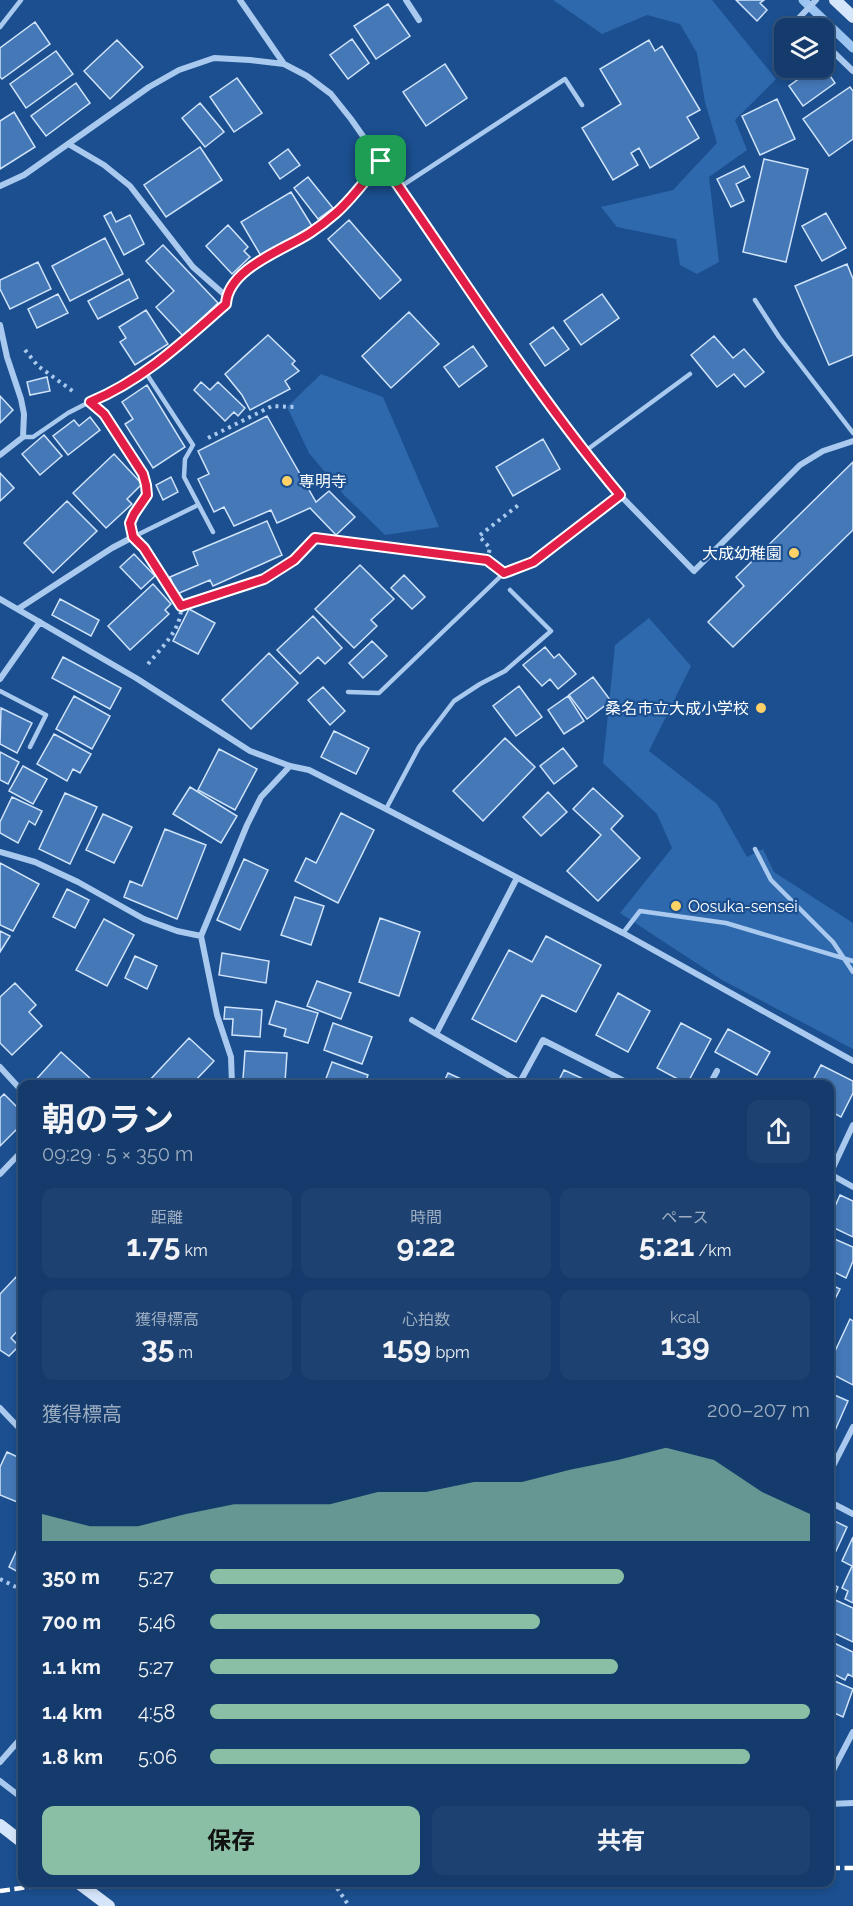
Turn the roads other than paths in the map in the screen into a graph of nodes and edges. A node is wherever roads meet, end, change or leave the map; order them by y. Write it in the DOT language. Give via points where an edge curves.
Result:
graph roads {
  1 [pos="21,0"];
  2 [pos="240,0"];
  3 [pos="406,0"];
  4 [pos="816,0"];
  5 [pos="835,0"];
  6 [pos="853,17"];
  7 [pos="799,18"];
  8 [pos="419,20"];
  9 [pos="0,27"];
  10 [pos="834,53"];
  11 [pos="284,64"];
  12 [pos="853,71"];
  13 [pos="582,105"];
  14 [pos="70,145"];
  15 [pos="381,161"];
  16 [pos="0,186"];
  17 [pos="400,187"];
  18 [pos="226,296"];
  19 [pos="755,300"];
  20 [pos="1,328"];
  21 [pos="146,373"];
  22 [pos="690,374"];
  23 [pos="853,433"];
  24 [pos="22,437"];
  25 [pos="853,441"];
  26 [pos="584,452"];
  27 [pos="0,455"];
  28 [pos="620,495"];
  29 [pos="198,505"];
  30 [pos="213,532"];
  31 [pos="133,537"];
  32 [pos="504,573"];
  33 [pos="510,590"];
  34 [pos="0,599"];
  35 [pos="18,609"];
  36 [pos="40,622"];
  37 [pos="0,679"];
  38 [pos="0,691"];
  39 [pos="348,692"];
  40 [pos="30,747"];
  41 [pos="290,766"];
  42 [pos="386,809"];
  43 [pos="755,849"];
  44 [pos="0,852"];
  45 [pos="517,878"];
  46 [pos="623,933"];
  47 [pos="201,936"];
  48 [pos="843,958"];
  49 [pos="853,961"];
  50 [pos="853,972"];
  51 [pos="412,1020"];
  52 [pos="436,1034"];
  53 [pos="853,1061"];
  54 [pos="0,1067"];
  55 [pos="717,1071"];
  56 [pos="232,1080"];
  57 [pos="514,1080"];
  58 [pos="521,1080"];
  59 [pos="622,1080"];
  60 [pos="712,1080"];
  61 [pos="18,1087"];
  62 [pos="853,1125"];
  63 [pos="18,1155"];
  64 [pos="834,1165"];
  65 [pos="0,1174"];
  66 [pos="834,1176"];
  67 [pos="853,1187"];
  68 [pos="0,1408"];
  69 [pos="18,1427"];
  70 [pos="853,1427"];
  71 [pos="834,1464"];
  72 [pos="834,1504"];
  73 [pos="853,1514"];
  74 [pos="853,1732"];
  75 [pos="18,1742"];
  76 [pos="0,1762"];
  77 [pos="834,1768"];
  78 [pos="0,1781"];
  79 [pos="18,1795"];
  80 [pos="853,1803"];
  81 [pos="834,1804"];
  82 [pos="0,1826"];
  83 [pos="18,1839"];
  84 [pos="84,1887"];
  85 [pos="109,1906"];
  1 -- 9 [label="lane"];
  2 -- 11 [label="street"];
  3 -- 8 [label="street"];
  4 -- 7 [label="street"];
  5 -- 6 [label="street"];
  10 -- 12 [label="street"];
  11 -- 14 [label="street" via="214,58 179,70 149,87"];
  11 -- 15 [label="street" via="331,94"];
  13 -- 17 [label="lane" via="565,79"];
  14 -- 16 [label="street"];
  14 -- 18 [label="street" via="130,186 193,267"];
  15 -- 17 [label="street"];
  15 -- 18 [label="lane" via="338,211 259,262 232,284"];
  17 -- 26 [label="street"];
  18 -- 21 [label="lane" via="226,304"];
  19 -- 23 [label="lane"];
  20 -- 24 [label="street" via="24,414"];
  21 -- 24 [label="lane" via="68,413 33,437"];
  21 -- 29 [label="lane" via="194,445 185,459 184,477"];
  22 -- 26 [label="lane"];
  24 -- 27 [label="street"];
  25 -- 28 [label="street" via="823,451 800,465 694,571"];
  26 -- 28 [label="street"];
  28 -- 32 [label="street" via="533,562"];
  29 -- 30 [label="lane"];
  29 -- 31 [label="lane"];
  31 -- 35 [label="street"];
  32 -- 39 [label="lane" via="379,693"];
  33 -- 42 [label="lane" via="551,631 505,670 453,701 419,747"];
  34 -- 35 [label="street"];
  35 -- 36 [label="street"];
  36 -- 37 [label="street"];
  36 -- 41 [label="street" via="250,751"];
  38 -- 40 [label="lane" via="46,715"];
  41 -- 42 [label="street" via="309,770"];
  41 -- 47 [label="street" via="261,797"];
  42 -- 45 [label="street"];
  43 -- 48 [label="lane" via="771,880 833,942"];
  44 -- 47 [label="street" via="46,867 144,919"];
  45 -- 46 [label="street"];
  45 -- 52 [label="street"];
  46 -- 48 [label="lane" via="640,912 726,923"];
  46 -- 53 [label="street"];
  47 -- 56 [label="street" via="217,1015 231,1057"];
  48 -- 49 [label="lane"];
  48 -- 50 [label="lane"];
  51 -- 52 [label="street"];
  52 -- 57 [label="street"];
  54 -- 61 [label="street"];
  55 -- 60 [label="street"];
  58 -- 59 [label="street" via="543,1040"];
  62 -- 64 [label="street"];
  63 -- 65 [label="street"];
  66 -- 67 [label="street"];
  68 -- 69 [label="street"];
  70 -- 71 [label="street"];
  72 -- 73 [label="street"];
  74 -- 77 [label="street"];
  75 -- 76 [label="street"];
  78 -- 79 [label="street"];
  80 -- 81 [label="street"];
  82 -- 83 [label="street"];
  84 -- 85 [label="street"];
}
